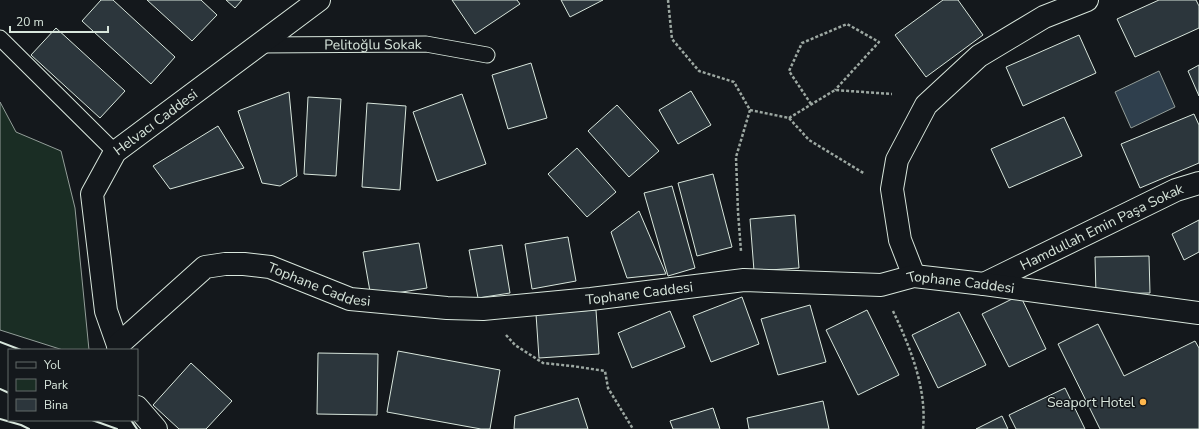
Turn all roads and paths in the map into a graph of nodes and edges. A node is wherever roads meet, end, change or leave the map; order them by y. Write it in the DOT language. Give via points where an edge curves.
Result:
graph roads {
  1 [pos="319,0"];
  2 [pos="668,0"];
  3 [pos="1088,0"];
  4 [pos="0,38"];
  5 [pos="259,45"];
  6 [pos="486,55"];
  7 [pos="835,90"];
  8 [pos="892,94"];
  9 [pos="811,104"];
  10 [pos="750,110"];
  11 [pos="790,118"];
  12 [pos="115,152"];
  13 [pos="1199,183"];
  14 [pos="892,190"];
  15 [pos="914,276"];
  16 [pos="744,280"];
  17 [pos="984,284"];
  18 [pos="881,285"];
  19 [pos="483,309"];
  20 [pos="1199,313"];
  21 [pos="118,348"];
  22 [pos="138,408"];
  23 [pos="156,429"];
  24 [pos="633,429"];
  25 [pos="923,429"];
  1 -- 5 [label="street, Helvacı Caddesi"];
  2 -- 10 [label="path" via="672,39 699,71 734,82"];
  3 -- 14 [label="street" via="1044,17 979,56 926,105 897,160"];
  4 -- 12 [label="lane"];
  5 -- 6 [label="lane, Pelitoğlu Sokak" via="426,44"];
  5 -- 12 [label="street, Helvacı Caddesi"];
  7 -- 8 [label="path"];
  7 -- 9 [label="path"];
  7 -- 9 [label="path" via="879,42 846,24 802,43 789,71"];
  9 -- 11 [label="path"];
  10 -- 11 [label="path"];
  10 -- 16 [label="path" via="736,157"];
  11 -- 14 [label="path" via="809,140"];
  12 -- 21 [label="street, Helvacı Caddesi" via="92,194 106,311"];
  13 -- 17 [label="street, Hamdullah Emin Paşa Sokak" via="1176,190"];
  14 -- 15 [label="street" via="900,240"];
  15 -- 17 [label="street, Tophane Caddesi"];
  15 -- 18 [label="street, Tophane Caddesi"];
  16 -- 18 [label="street, Tophane Caddesi"];
  16 -- 19 [label="street, Tophane Caddesi"];
  17 -- 20 [label="street, Tophane Caddesi"];
  18 -- 25 [label="path" via="902,331 920,382 924,407"];
  19 -- 21 [label="street, Tophane Caddesi" via="350,299 270,267 226,264 205,266"];
  19 -- 24 [label="path" via="515,345 543,363 605,371 608,388"];
  22 -- 23 [label="street"];
}
